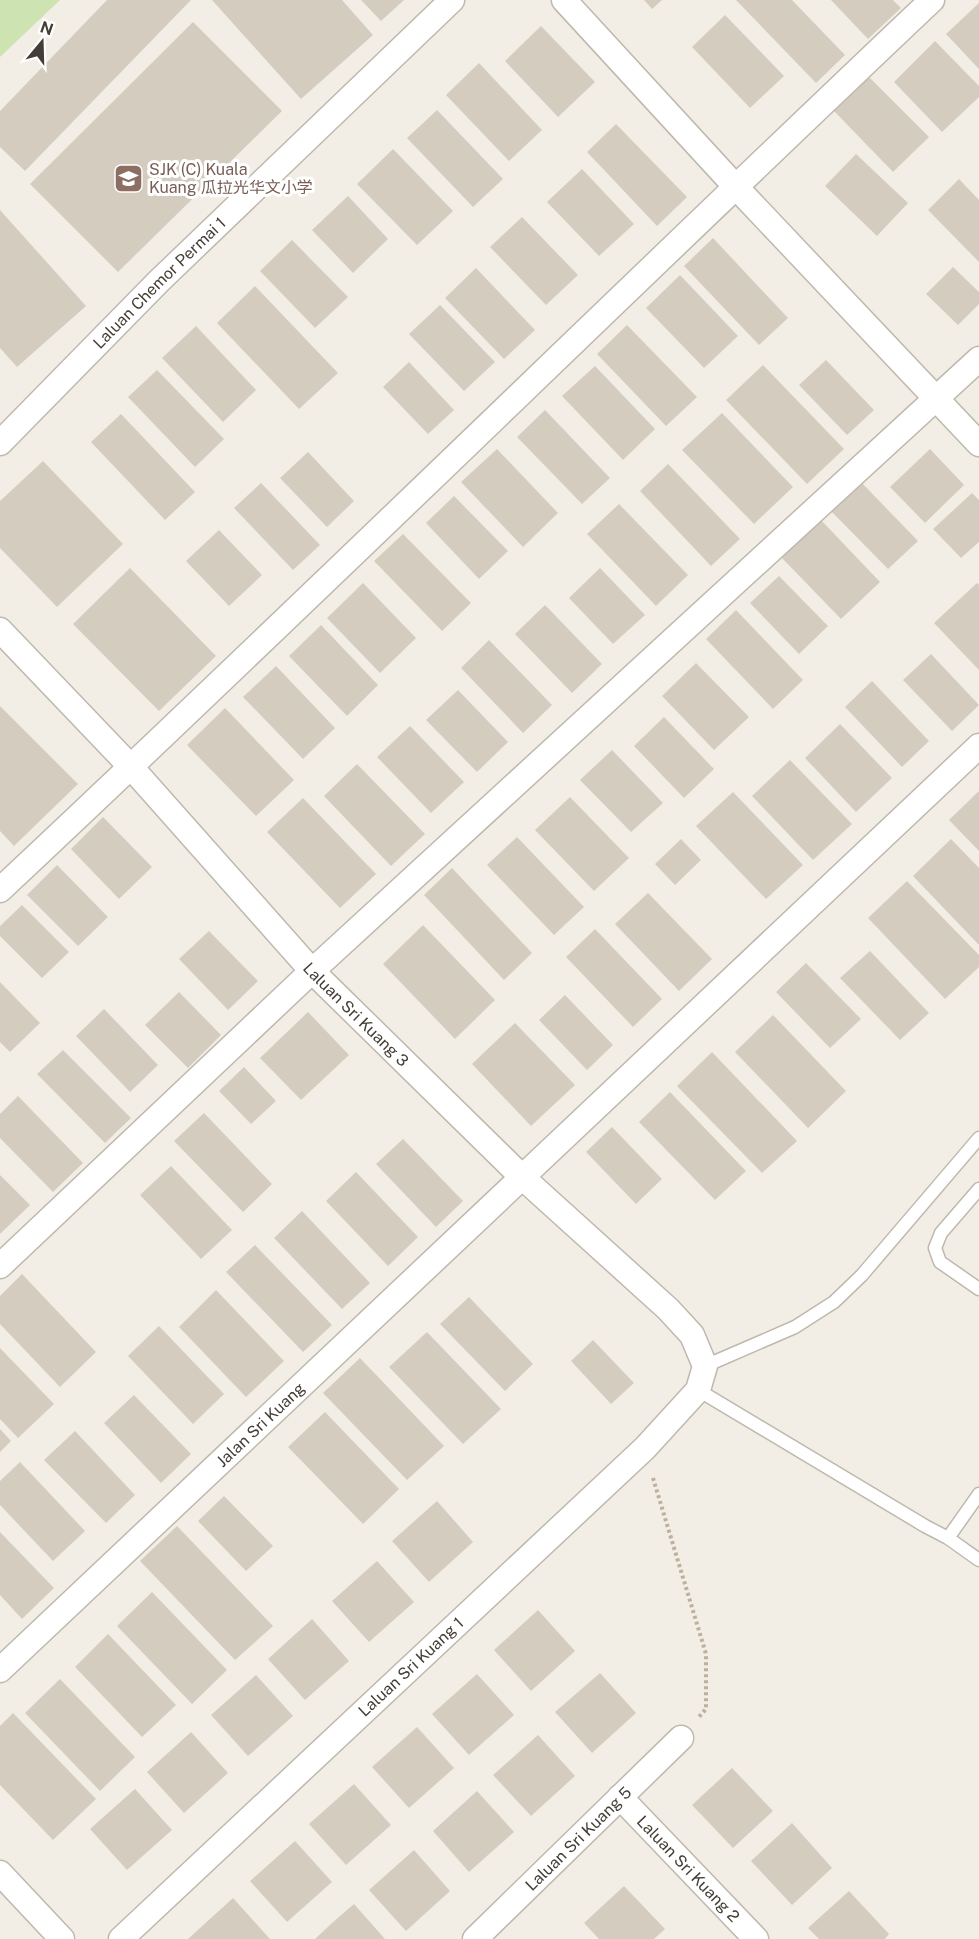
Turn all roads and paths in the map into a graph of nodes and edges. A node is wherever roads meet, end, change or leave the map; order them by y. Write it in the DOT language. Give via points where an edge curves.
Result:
graph roads {
  1 [pos="452,0"];
  2 [pos="564,0"];
  3 [pos="933,0"];
  4 [pos="735,186"];
  5 [pos="979,359"];
  6 [pos="936,400"];
  7 [pos="0,443"];
  8 [pos="979,444"];
  9 [pos="0,630"];
  10 [pos="979,746"];
  11 [pos="131,767"];
  12 [pos="0,890"];
  13 [pos="312,972"];
  14 [pos="979,1138"];
  15 [pos="522,1177"];
  16 [pos="979,1189"];
  17 [pos="0,1266"];
  18 [pos="979,1289"];
  19 [pos="705,1366"];
  20 [pos="698,1390"];
  21 [pos="645,1448"];
  22 [pos="979,1494"];
  23 [pos="948,1538"];
  24 [pos="979,1560"];
  25 [pos="0,1670"];
  26 [pos="681,1738"];
  27 [pos="621,1797"];
  28 [pos="0,1873"];
  29 [pos="62,1939"];
  30 [pos="121,1939"];
  31 [pos="475,1939"];
  32 [pos="756,1939"];
  1 -- 7 [label="street, Laluan Chemor Permai 1" via="159,281"];
  2 -- 4 [label="street"];
  3 -- 4 [label="street"];
  4 -- 6 [label="street"];
  4 -- 11 [label="street"];
  5 -- 6 [label="street"];
  6 -- 8 [label="street"];
  6 -- 13 [label="street"];
  9 -- 11 [label="street, Laluan Sri Kuang 3"];
  10 -- 15 [label="street, Jalan Sri Kuang"];
  11 -- 12 [label="street"];
  11 -- 13 [label="street, Laluan Sri Kuang 3"];
  13 -- 15 [label="street, Laluan Sri Kuang 3"];
  13 -- 17 [label="street"];
  14 -- 19 [label="lane" via="862,1275 834,1302 795,1327"];
  15 -- 19 [label="street, Laluan Sri Kuang 3" via="668,1309 692,1335"];
  15 -- 25 [label="street, Jalan Sri Kuang"];
  16 -- 18 [label="lane" via="941,1233 935,1248 940,1262"];
  19 -- 20 [label="street"];
  20 -- 21 [label="street, Laluan Sri Kuang 1"];
  20 -- 23 [label="lane"];
  21 -- 26 [label="path" via="706,1654 706,1709"];
  21 -- 30 [label="street, Laluan Sri Kuang 1"];
  22 -- 23 [label="lane"];
  23 -- 24 [label="lane"];
  26 -- 27 [label="street, Laluan Sri Kuang 5"];
  27 -- 31 [label="street, Laluan Sri Kuang 5"];
  27 -- 32 [label="street, Laluan Sri Kuang 2"];
  28 -- 29 [label="street"];
}
